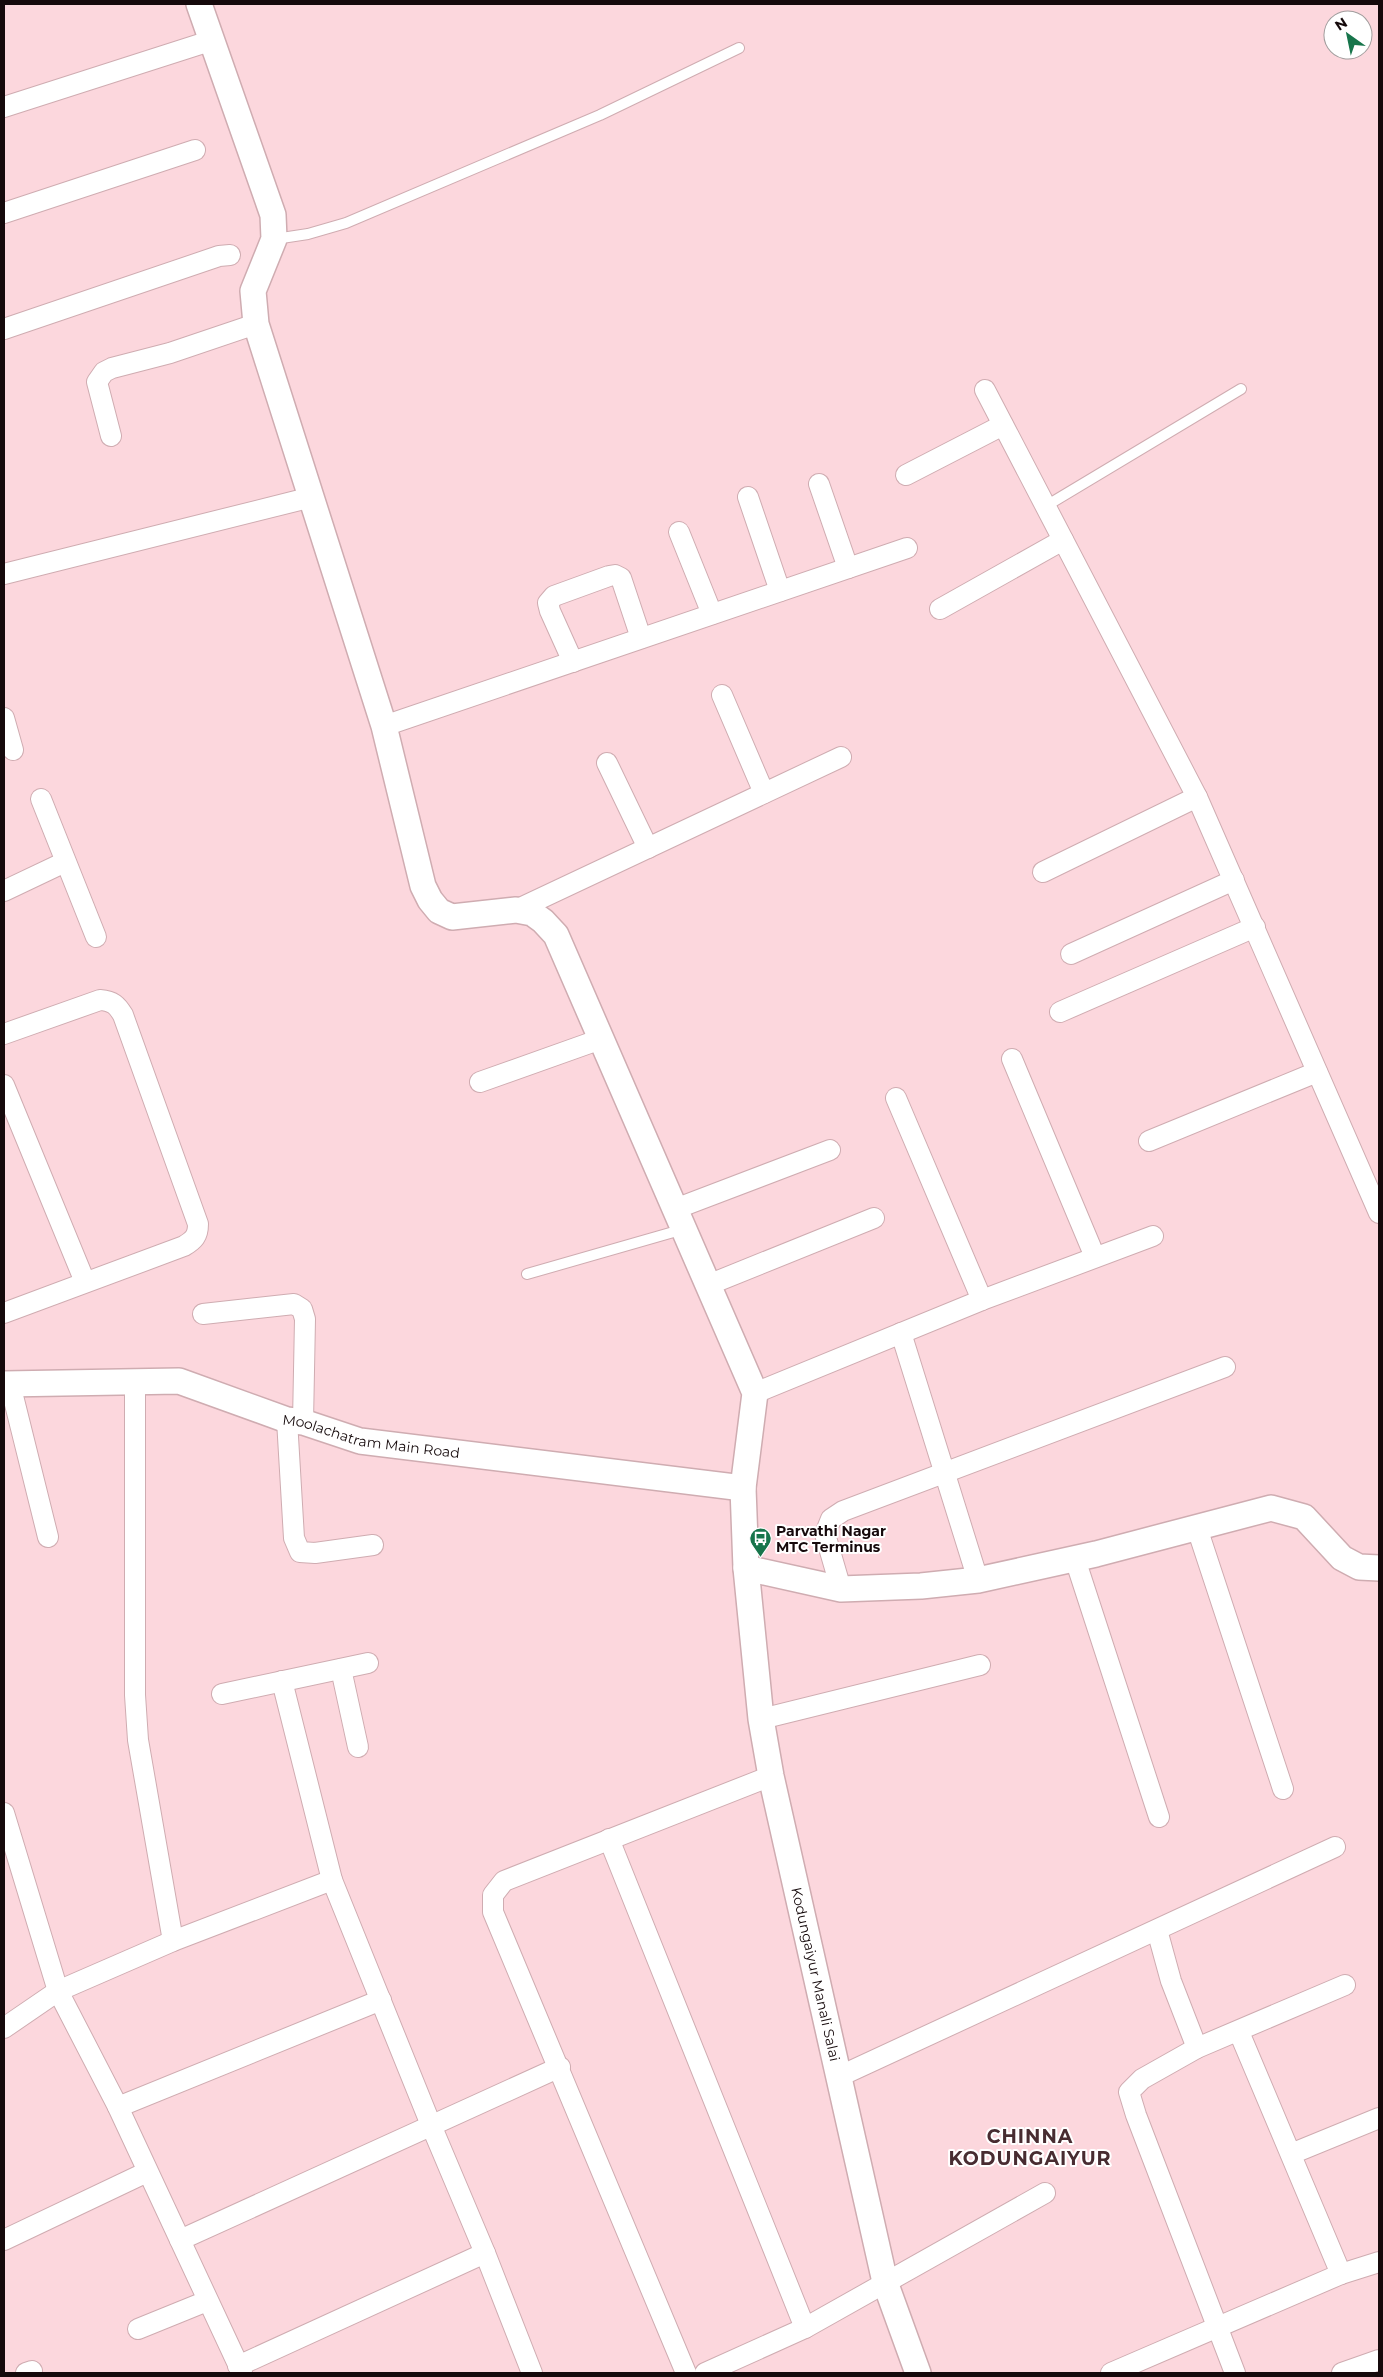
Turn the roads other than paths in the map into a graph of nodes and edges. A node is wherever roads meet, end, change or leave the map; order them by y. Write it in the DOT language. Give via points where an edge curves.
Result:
graph roads {
  1 [pos="199,4"];
  2 [pos="213,40"];
  3 [pos="739,48"];
  4 [pos="4,106"];
  5 [pos="194,150"];
  6 [pos="4,213"];
  7 [pos="274,239"];
  8 [pos="230,255"];
  9 [pos="256,324"];
  10 [pos="4,329"];
  11 [pos="1241,389"];
  12 [pos="985,390"];
  13 [pos="1004,425"];
  14 [pos="111,436"];
  15 [pos="906,475"];
  16 [pos="819,484"];
  17 [pos="748,497"];
  18 [pos="312,498"];
  19 [pos="1046,506"];
  20 [pos="679,532"];
  21 [pos="1063,540"];
  22 [pos="907,548"];
  23 [pos="848,568"];
  24 [pos="4,574"];
  25 [pos="780,591"];
  26 [pos="940,609"];
  27 [pos="712,614"];
  28 [pos="641,638"];
  29 [pos="573,662"];
  30 [pos="722,695"];
  31 [pos="4,718"];
  32 [pos="384,726"];
  33 [pos="14,749"];
  34 [pos="841,757"];
  35 [pos="607,763"];
  36 [pos="764,793"];
  37 [pos="1197,796"];
  38 [pos="41,798"];
  39 [pos="648,848"];
  40 [pos="65,862"];
  41 [pos="1043,872"];
  42 [pos="1234,880"];
  43 [pos="4,891"];
  44 [pos="516,910"];
  45 [pos="1254,927"];
  46 [pos="96,937"];
  47 [pos="1071,954"];
  48 [pos="1060,1012"];
  49 [pos="4,1034"];
  50 [pos="601,1039"];
  51 [pos="1012,1059"];
  52 [pos="1318,1072"];
  53 [pos="480,1082"];
  54 [pos="4,1085"];
  55 [pos="896,1098"];
  56 [pos="1149,1141"];
  57 [pos="830,1150"];
  58 [pos="1379,1213"];
  59 [pos="874,1218"];
  60 [pos="680,1219"];
  61 [pos="1154,1236"];
  62 [pos="1095,1257"];
  63 [pos="527,1274"];
  64 [pos="85,1282"];
  65 [pos="708,1285"];
  66 [pos="982,1300"];
  67 [pos="4,1314"];
  68 [pos="203,1314"];
  69 [pos="901,1333"];
  70 [pos="1226,1367"];
  71 [pos="135,1382"];
  72 [pos="7,1384"];
  73 [pos="755,1393"];
  74 [pos="295,1421"];
  75 [pos="944,1472"];
  76 [pos="743,1488"];
  77 [pos="1197,1528"];
  78 [pos="48,1537"];
  79 [pos="374,1545"];
  80 [pos="1074,1559"];
  81 [pos="746,1568"];
  82 [pos="1379,1568"];
  83 [pos="978,1580"];
  84 [pos="841,1589"];
  85 [pos="368,1664"];
  86 [pos="980,1665"];
  87 [pos="341,1669"];
  88 [pos="282,1681"];
  89 [pos="222,1694"];
  90 [pos="761,1719"];
  91 [pos="358,1747"];
  92 [pos="770,1776"];
  93 [pos="1283,1789"];
  94 [pos="4,1813"];
  95 [pos="1159,1817"];
  96 [pos="609,1839"];
  97 [pos="1335,1847"];
  98 [pos="332,1880"];
  99 [pos="1157,1930"];
  100 [pos="173,1941"];
  101 [pos="1345,1986"];
  102 [pos="58,1991"];
  103 [pos="381,2000"];
  104 [pos="4,2028"];
  105 [pos="1239,2032"];
  106 [pos="1197,2048"];
  107 [pos="560,2067"];
  108 [pos="838,2077"];
  109 [pos="118,2107"];
  110 [pos="1379,2118"];
  111 [pos="431,2125"];
  112 [pos="1291,2154"];
  113 [pos="147,2172"];
  114 [pos="1045,2194"];
  115 [pos="4,2240"];
  116 [pos="180,2240"];
  117 [pos="485,2253"];
  118 [pos="1379,2262"];
  119 [pos="1341,2274"];
  120 [pos="885,2282"];
  121 [pos="207,2301"];
  122 [pos="1218,2327"];
  123 [pos="805,2328"];
  124 [pos="138,2329"];
  125 [pos="1379,2360"];
  126 [pos="240,2370"];
  127 [pos="532,2373"];
  128 [pos="686,2373"];
  129 [pos="705,2373"];
  130 [pos="918,2373"];
  131 [pos="1111,2373"];
  132 [pos="1235,2373"];
  133 [pos="1342,2373"];
  1 -- 2 [label="street"];
  2 -- 4 [label="street"];
  2 -- 7 [label="street" via="273,215"];
  3 -- 7 [label="lane" via="600,115 346,222 308,234"];
  5 -- 6 [label="street"];
  7 -- 9 [label="street" via="253,291"];
  8 -- 10 [label="street"];
  9 -- 14 [label="street" via="104,372 97,382"];
  9 -- 18 [label="street"];
  11 -- 19 [label="lane"];
  12 -- 13 [label="street"];
  13 -- 15 [label="street"];
  13 -- 19 [label="street"];
  16 -- 23 [label="street"];
  17 -- 25 [label="street"];
  18 -- 24 [label="street"];
  18 -- 32 [label="street"];
  19 -- 21 [label="street"];
  20 -- 27 [label="street"];
  21 -- 26 [label="street"];
  21 -- 37 [label="street"];
  22 -- 23 [label="street"];
  23 -- 25 [label="street"];
  25 -- 27 [label="street"];
  27 -- 28 [label="street"];
  28 -- 29 [label="street"];
  28 -- 29 [label="street" via="621,578 615,574 609,576 554,596 548,603"];
  29 -- 32 [label="street"];
  30 -- 36 [label="street"];
  31 -- 33 [label="street"];
  32 -- 44 [label="street" via="423,886 430,900 439,911 452,917"];
  34 -- 36 [label="street"];
  35 -- 39 [label="street"];
  36 -- 39 [label="street"];
  37 -- 41 [label="street"];
  37 -- 42 [label="street"];
  38 -- 40 [label="street"];
  39 -- 44 [label="street"];
  40 -- 43 [label="street"];
  40 -- 46 [label="street"];
  42 -- 45 [label="street"];
  42 -- 47 [label="street"];
  44 -- 50 [label="street" via="532,913 556,935"];
  45 -- 48 [label="street"];
  45 -- 52 [label="street"];
  49 -- 64 [label="street" via="100,1000 117,1005 198,1224 194,1240 184,1246"];
  50 -- 53 [label="street"];
  50 -- 60 [label="street"];
  51 -- 62 [label="street"];
  52 -- 56 [label="street"];
  52 -- 58 [label="street"];
  54 -- 64 [label="street"];
  55 -- 66 [label="street"];
  57 -- 60 [label="street"];
  59 -- 65 [label="street"];
  60 -- 63 [label="lane"];
  60 -- 65 [label="street"];
  61 -- 62 [label="street"];
  62 -- 66 [label="street"];
  64 -- 67 [label="street"];
  65 -- 73 [label="street"];
  66 -- 69 [label="street"];
  68 -- 74 [label="street" via="294,1304 302,1308 305,1319"];
  69 -- 73 [label="street"];
  69 -- 75 [label="street"];
  70 -- 75 [label="street"];
  71 -- 72 [label="street, Moolachatram Main Road"];
  71 -- 74 [label="street, Moolachatram Main Road" via="179,1382"];
  71 -- 100 [label="street" via="135,1695 138,1740"];
  72 -- 78 [label="street"];
  73 -- 76 [label="street, Kodungaiyur Manali Salai"];
  74 -- 76 [label="street, Moolachatram Main Road" via="360,1441"];
  74 -- 79 [label="street" via="294,1538 300,1552"];
  75 -- 83 [label="street"];
  75 -- 84 [label="street" via="831,1518 825,1534"];
  76 -- 81 [label="street, Kodungaiyur Manali Salai"];
  77 -- 80 [label="street"];
  77 -- 82 [label="street" via="1272,1508 1284,1510 1304,1517 1342,1558 1359,1567"];
  77 -- 93 [label="street"];
  80 -- 83 [label="street"];
  80 -- 95 [label="street"];
  81 -- 84 [label="street"];
  81 -- 90 [label="street, Kodungaiyur Manali Salai"];
  83 -- 84 [label="street"];
  85 -- 87 [label="street"];
  86 -- 90 [label="street"];
  87 -- 88 [label="street"];
  87 -- 91 [label="street"];
  88 -- 89 [label="street"];
  88 -- 98 [label="street"];
  90 -- 92 [label="street, Kodungaiyur Manali Salai"];
  92 -- 96 [label="street"];
  92 -- 108 [label="street, Kodungaiyur Manali Salai"];
  94 -- 102 [label="street"];
  96 -- 107 [label="street" via="504,1881 492,1895 493,1912"];
  96 -- 123 [label="street"];
  97 -- 99 [label="street"];
  98 -- 100 [label="street"];
  98 -- 103 [label="street"];
  99 -- 106 [label="street" via="1171,1981"];
  99 -- 108 [label="street"];
  100 -- 102 [label="street"];
  101 -- 105 [label="street"];
  102 -- 104 [label="street"];
  102 -- 109 [label="street"];
  103 -- 109 [label="street"];
  103 -- 111 [label="street"];
  105 -- 106 [label="street"];
  105 -- 112 [label="street"];
  106 -- 122 [label="street" via="1142,2079 1129,2092"];
  107 -- 111 [label="street"];
  107 -- 128 [label="street"];
  108 -- 120 [label="street, Kodungaiyur Manali Salai"];
  109 -- 113 [label="street"];
  110 -- 112 [label="street"];
  111 -- 116 [label="street"];
  111 -- 117 [label="street"];
  112 -- 119 [label="street"];
  113 -- 115 [label="street"];
  113 -- 116 [label="street"];
  114 -- 120 [label="street"];
  116 -- 121 [label="street"];
  117 -- 126 [label="street"];
  117 -- 127 [label="street"];
  118 -- 119 [label="street"];
  119 -- 122 [label="street"];
  120 -- 123 [label="street"];
  120 -- 130 [label="street, Kodungaiyur Manali Salai"];
  121 -- 124 [label="street"];
  121 -- 126 [label="street"];
  122 -- 131 [label="street"];
  122 -- 132 [label="street"];
  123 -- 129 [label="street"];
  125 -- 133 [label="street"];
}
